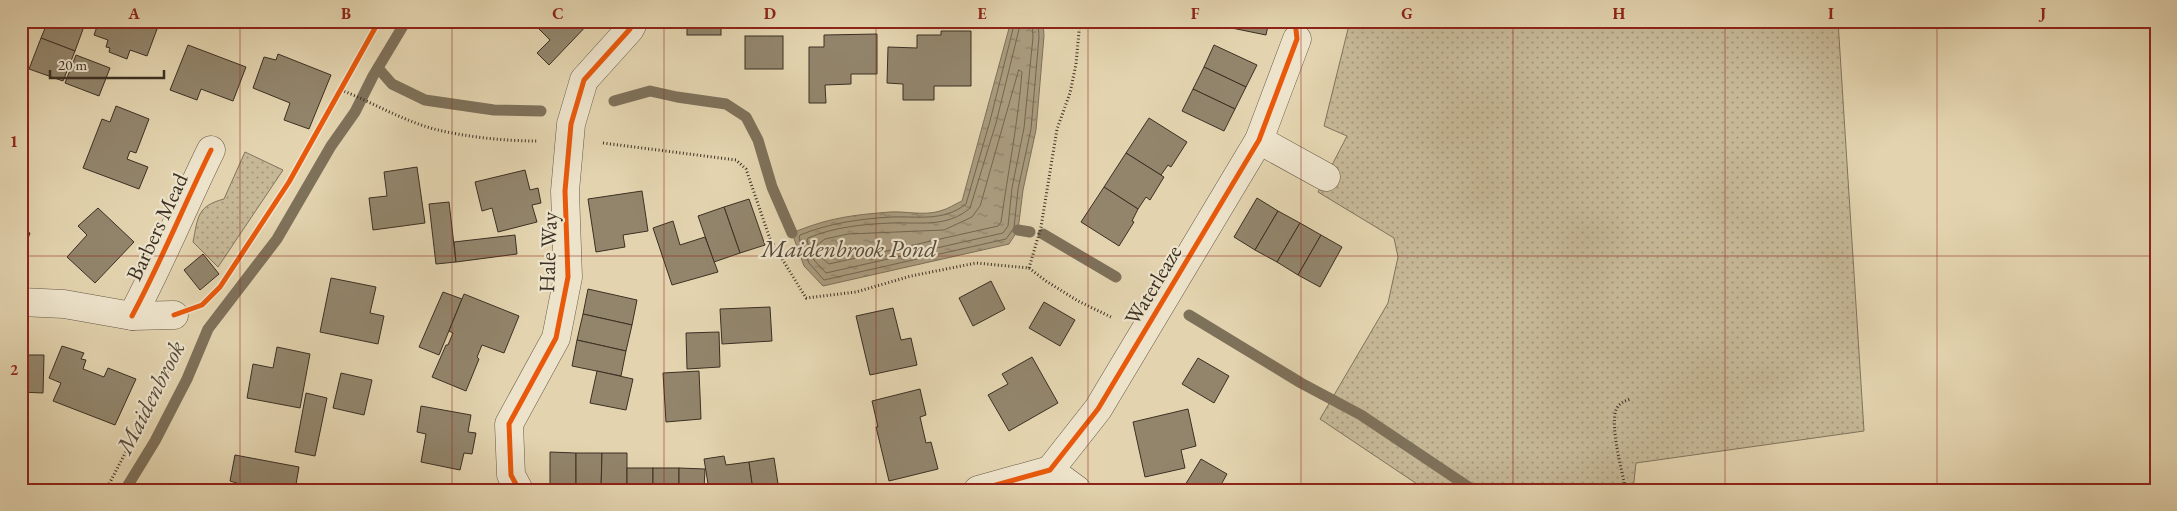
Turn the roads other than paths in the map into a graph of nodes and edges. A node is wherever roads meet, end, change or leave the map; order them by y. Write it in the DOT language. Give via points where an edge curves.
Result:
graph roads {
  1 [pos="634,21"];
  2 [pos="1296,39"];
  3 [pos="1260,140"];
  4 [pos="211,150"];
  5 [pos="1326,177"];
  6 [pos="21,302"];
  7 [pos="174,315"];
  8 [pos="132,316"];
  9 [pos="1050,470"];
  10 [pos="519,490"];
  11 [pos="978,490"];
  12 [pos="1077,490"];
  1 -- 10 [label="street, Hale Way" via="630,30 584,80 571,124 565,191 568,277 556,338 509,424 511,475"];
  2 -- 3 [label="street, Waterleaze"];
  3 -- 5 [label="street"];
  3 -- 9 [label="street, Waterleaze" via="1098,409"];
  4 -- 8 [label="street, Barbers Mead" via="153,278"];
  6 -- 8 [label="street, Barbers Mead" via="64,304"];
  7 -- 8 [label="street, Barbers Mead"];
  9 -- 11 [label="street"];
  9 -- 12 [label="street"];
}
